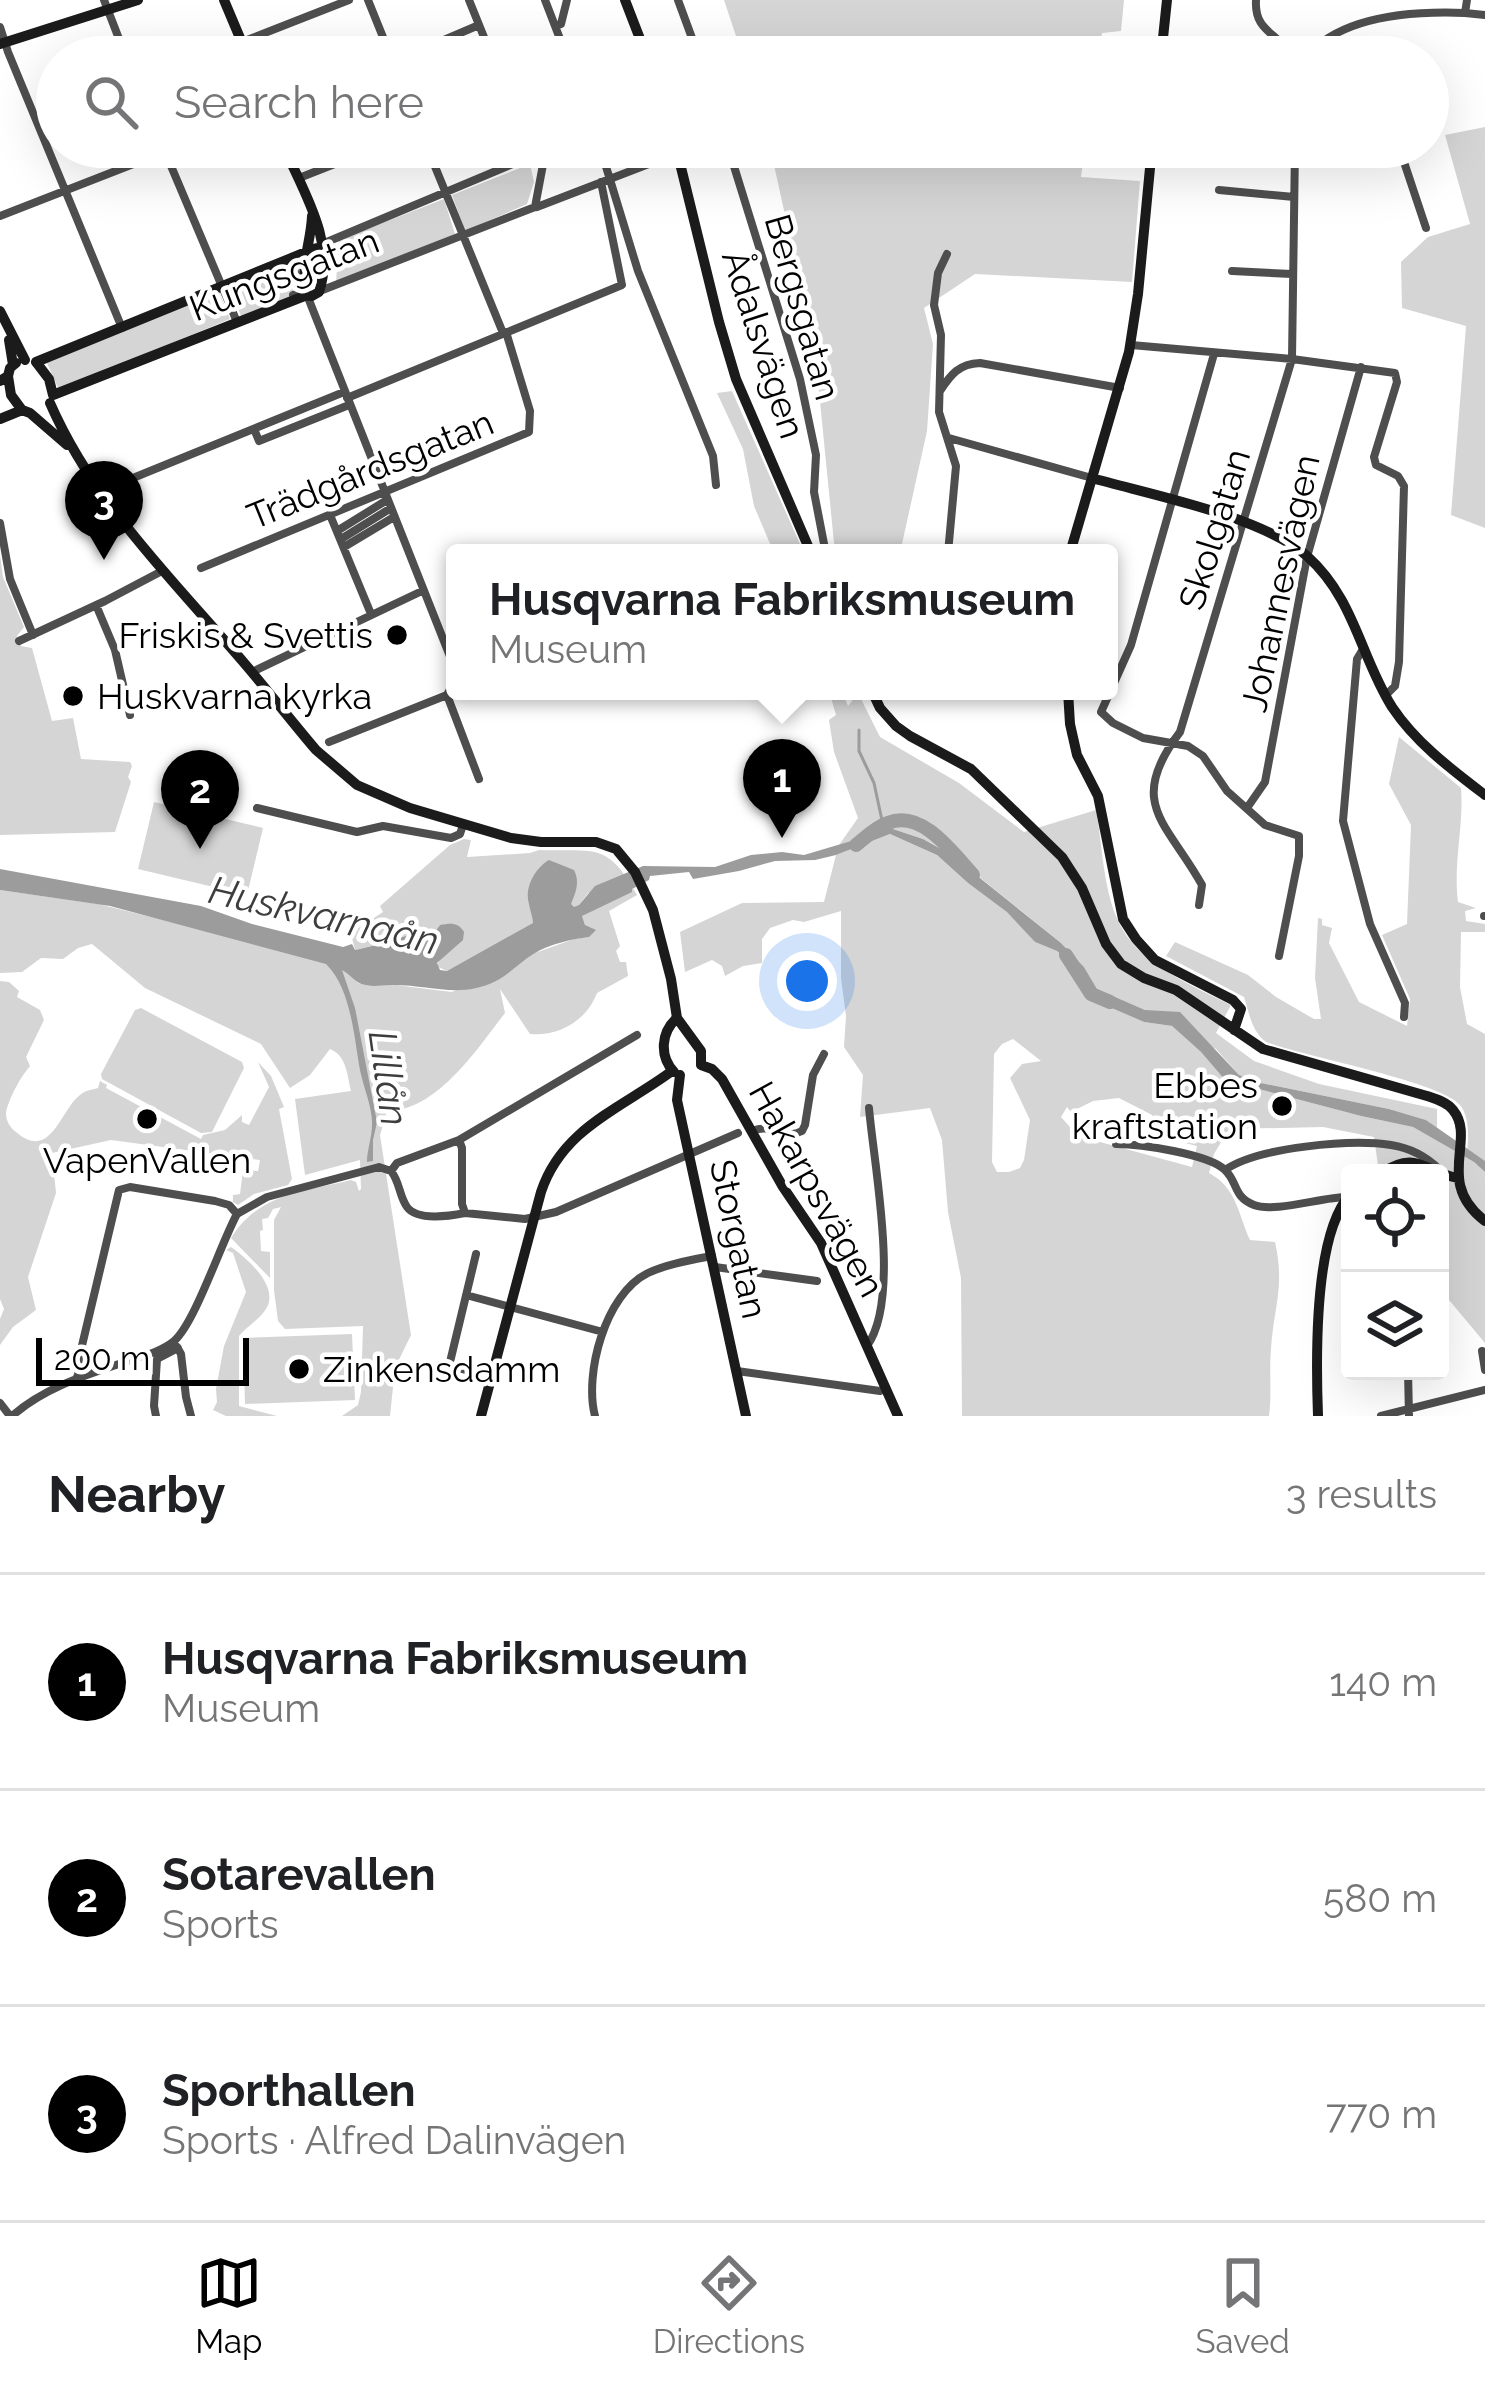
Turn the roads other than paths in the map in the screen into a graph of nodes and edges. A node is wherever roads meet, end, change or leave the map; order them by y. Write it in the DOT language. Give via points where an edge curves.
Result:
graph roads {
  1 [pos="138,0"];
  2 [pos="224,0"];
  3 [pos="350,0"];
  4 [pos="368,0"];
  5 [pos="469,0"];
  6 [pos="545,0"];
  7 [pos="567,0"];
  8 [pos="625,0"];
  9 [pos="678,0"];
  10 [pos="1167,0"];
  11 [pos="1256,0"];
  12 [pos="1467,0"];
  13 [pos="106,5"];
  14 [pos="1465,14"];
  15 [pos="1485,15"];
  16 [pos="479,26"];
  17 [pos="556,26"];
  18 [pos="0,27"];
  19 [pos="118,36"];
  20 [pos="239,36"];
  21 [pos="257,36"];
  22 [pos="383,36"];
  23 [pos="455,36"];
  24 [pos="483,36"];
  25 [pos="560,36"];
  26 [pos="639,36"];
  27 [pos="691,36"];
  28 [pos="1163,36"];
  29 [pos="1276,36"];
  30 [pos="1336,36"];
  31 [pos="2,43"];
  32 [pos="36,122"];
  33 [pos="56,168"];
  34 [pos="120,168"];
  35 [pos="172,168"];
  36 [pos="293,168"];
  37 [pos="324,168"];
  38 [pos="436,168"];
  39 [pos="501,168"];
  40 [pos="538,168"];
  41 [pos="604,168"];
  42 [pos="634,168"];
  43 [pos="676,168"];
  44 [pos="735,168"];
  45 [pos="1150,168"];
  46 [pos="1295,168"];
  47 [pos="1406,168"];
  48 [pos="298,178"];
  49 [pos="606,180"];
  50 [pos="1219,190"];
  51 [pos="66,191"];
  52 [pos="446,193"];
  53 [pos="1294,196"];
  54 [pos="535,207"];
  55 [pos="312,212"];
  56 [pos="0,216"];
  57 [pos="1426,228"];
  58 [pos="463,236"];
  59 [pos="318,249"];
  60 [pos="946,254"];
  61 [pos="293,262"];
  62 [pos="1232,271"];
  63 [pos="1292,274"];
  64 [pos="222,286"];
  65 [pos="292,296"];
  66 [pos="313,296"];
  67 [pos="2,315"];
  68 [pos="238,323"];
  69 [pos="122,328"];
  70 [pos="504,333"];
  71 [pos="1131,345"];
  72 [pos="1214,354"];
  73 [pos="1292,359"];
  74 [pos="1360,367"];
  75 [pos="17,369"];
  76 [pos="1120,388"];
  77 [pos="939,393"];
  78 [pos="347,398"];
  79 [pos="52,399"];
  80 [pos="26,411"];
  81 [pos="0,418"];
  82 [pos="281,418"];
  83 [pos="254,429"];
  84 [pos="286,430"];
  85 [pos="949,438"];
  86 [pos="74,452"];
  87 [pos="1093,478"];
  88 [pos="716,485"];
  89 [pos="99,492"];
  90 [pos="1174,501"];
  91 [pos="389,504"];
  92 [pos="330,515"];
  93 [pos="1244,522"];
  94 [pos="0,524"];
  95 [pos="340,539"];
  96 [pos="807,544"];
  97 [pos="824,544"];
  98 [pos="949,544"];
  99 [pos="1073,544"];
  100 [pos="1307,556"];
  101 [pos="201,568"];
  102 [pos="162,571"];
  103 [pos="422,591"];
  104 [pos="96,605"];
  105 [pos="371,614"];
  106 [pos="33,634"];
  107 [pos="19,641"];
  108 [pos="446,648"];
  109 [pos="1366,648"];
  110 [pos="251,672"];
  111 [pos="1118,675"];
  112 [pos="446,695"];
  113 [pos="1386,695"];
  114 [pos="449,700"];
  115 [pos="876,700"];
  116 [pos="1069,700"];
  117 [pos="1107,700"];
  118 [pos="130,715"];
  119 [pos="329,742"];
  120 [pos="1171,744"];
  121 [pos="479,779"];
  122 [pos="1485,795"];
  123 [pos="257,808"];
  124 [pos="1247,808"];
  125 [pos="464,825"];
  126 [pos="1199,905"];
  127 [pos="1279,956"];
  128 [pos="676,1007"];
  129 [pos="1404,1018"];
  130 [pos="1234,1030"];
  131 [pos="637,1035"];
  132 [pos="824,1054"];
  133 [pos="700,1065"];
  134 [pos="676,1073"];
  135 [pos="869,1108"];
  136 [pos="744,1132"];
  137 [pos="459,1140"];
  138 [pos="1116,1144"];
  139 [pos="690,1155"];
  140 [pos="1432,1164"];
  141 [pos="1225,1170"];
  142 [pos="391,1171"];
  143 [pos="1459,1173"];
  144 [pos="1449,1174"];
  145 [pos="1341,1196"];
  146 [pos="1341,1209"];
  147 [pos="465,1213"];
  148 [pos="237,1214"];
  149 [pos="536,1217"];
  150 [pos="1485,1221"];
  151 [pos="476,1254"];
  152 [pos="713,1261"];
  153 [pos="818,1281"];
  154 [pos="466,1295"];
  155 [pos="511,1308"];
  156 [pos="603,1332"];
  157 [pos="176,1344"];
  158 [pos="867,1346"];
  159 [pos="1482,1351"];
  160 [pos="1485,1370"];
  161 [pos="737,1371"];
  162 [pos="491,1377"];
  163 [pos="77,1378"];
  164 [pos="1408,1380"];
  165 [pos="886,1389"];
  166 [pos="1485,1390"];
  167 [pos="0,1403"];
  168 [pos="1409,1412"];
  169 [pos="11,1416"];
  170 [pos="156,1416"];
  171 [pos="191,1416"];
  172 [pos="481,1416"];
  173 [pos="595,1416"];
  174 [pos="746,1416"];
  175 [pos="898,1416"];
  176 [pos="1318,1416"];
  177 [pos="1381,1416"];
  1 -- 13 [label="street"];
  2 -- 20 [label="street"];
  3 -- 21 [label="street"];
  4 -- 22 [label="street"];
  5 -- 16 [label="street"];
  6 -- 17 [label="street"];
  7 -- 17 [label="street"];
  8 -- 26 [label="street"];
  9 -- 27 [label="street"];
  10 -- 28 [label="street"];
  11 -- 29 [label="street" via="1258,21"];
  12 -- 14 [label="street"];
  13 -- 19 [label="street"];
  13 -- 31 [label="street"];
  14 -- 15 [label="street"];
  14 -- 30 [label="street" via="1401,14"];
  16 -- 23 [label="street"];
  16 -- 24 [label="street"];
  17 -- 25 [label="street"];
  18 -- 31 [label="street"];
  31 -- 32 [label="street"];
  33 -- 51 [label="street"];
  34 -- 51 [label="street"];
  35 -- 64 [label="street"];
  36 -- 48 [label="street"];
  37 -- 48 [label="street"];
  38 -- 52 [label="street"];
  39 -- 52 [label="street"];
  40 -- 54 [label="street"];
  41 -- 49 [label="street"];
  42 -- 49 [label="street, Kungsgatan"];
  43 -- 96 [label="street, Ådalsvägen" via="736,379"];
  44 -- 97 [label="street, Bergsgatan" via="800,379"];
  45 -- 71 [label="street"];
  46 -- 53 [label="street, Skolgatan"];
  47 -- 57 [label="street"];
  48 -- 55 [label="street"];
  49 -- 54 [label="street, Kungsgatan"];
  49 -- 70 [label="street" via="622,285"];
  49 -- 88 [label="street" via="713,456"];
  50 -- 53 [label="street"];
  51 -- 56 [label="street"];
  51 -- 69 [label="street"];
  52 -- 58 [label="street"];
  52 -- 59 [label="street"];
  53 -- 63 [label="street, Skolgatan"];
  54 -- 58 [label="street, Kungsgatan"];
  55 -- 59 [label="street"];
  55 -- 59 [label="street"];
  58 -- 66 [label="street, Kungsgatan"];
  58 -- 70 [label="street"];
  59 -- 64 [label="street"];
  59 -- 66 [label="street" via="325,265"];
  59 -- 66 [label="street" via="302,270"];
  60 -- 77 [label="street" via="934,292"];
  61 -- 65 [label="street"];
  62 -- 63 [label="street"];
  63 -- 73 [label="street, Skolgatan"];
  64 -- 68 [label="street"];
  64 -- 69 [label="street"];
  66 -- 68 [label="street, Kungsgatan"];
  66 -- 78 [label="street"];
  67 -- 75 [label="street"];
  68 -- 79 [label="street, Kungsgatan"];
  69 -- 75 [label="street"];
  70 -- 78 [label="street"];
  70 -- 91 [label="street, Trädgårdsgatan" via="530,411 529,432"];
  71 -- 72 [label="street"];
  71 -- 76 [label="street"];
  72 -- 73 [label="street"];
  72 -- 90 [label="street"];
  73 -- 74 [label="street"];
  73 -- 93 [label="street, Skolgatan"];
  74 -- 100 [label="street, Johannesvägen"];
  74 -- 113 [label="street" via="1395,373 1397,382 1375,457 1404,486 1399,662"];
  75 -- 79 [label="street" via="49,379"];
  75 -- 80 [label="street" via="11,395"];
  76 -- 77 [label="street" via="980,363 956,370"];
  76 -- 87 [label="street"];
  77 -- 85 [label="street"];
  78 -- 82 [label="street"];
  78 -- 84 [label="street"];
  78 -- 91 [label="street"];
  79 -- 80 [label="street"];
  79 -- 86 [label="street"];
  80 -- 81 [label="street"];
  80 -- 86 [label="street"];
  82 -- 83 [label="street"];
  82 -- 84 [label="street"];
  83 -- 84 [label="street" via="259,441"];
  83 -- 89 [label="street"];
  85 -- 87 [label="street"];
  85 -- 98 [label="street" via="956,466"];
  86 -- 89 [label="street"];
  87 -- 90 [label="street"];
  87 -- 99 [label="street"];
  89 -- 102 [label="street"];
  90 -- 93 [label="street"];
  90 -- 111 [label="street"];
  91 -- 92 [label="street, Trädgårdsgatan"];
  91 -- 95 [label="street"];
  91 -- 95 [label="street"];
  91 -- 103 [label="street"];
  92 -- 95 [label="street"];
  92 -- 101 [label="street, Trädgårdsgatan"];
  93 -- 100 [label="street"];
  93 -- 120 [label="street, Skolgatan"];
  94 -- 106 [label="street" via="10,579"];
  95 -- 105 [label="street"];
  100 -- 109 [label="street" via="1351,613"];
  100 -- 124 [label="street, Johannesvägen" via="1265,782"];
  102 -- 104 [label="street"];
  102 -- 110 [label="street"];
  103 -- 105 [label="street"];
  103 -- 108 [label="street"];
  104 -- 106 [label="street"];
  104 -- 118 [label="street"];
  105 -- 110 [label="street"];
  106 -- 107 [label="street"];
  109 -- 113 [label="street"];
  109 -- 129 [label="street" via="1357,659 1343,821"];
  110 -- 125 [label="street" via="346,778"];
  112 -- 119 [label="street"];
  113 -- 122 [label="street" via="1427,748"];
  114 -- 121 [label="street"];
  115 -- 130 [label="street" via="896,726 970,769 1062,857 1113,956"];
  116 -- 130 [label="street" via="1123,919 1155,960 1233,1000 1241,1009"];
  117 -- 120 [label="street" via="1102,712 1113,723"];
  120 -- 124 [label="street" via="1203,756"];
  120 -- 126 [label="street, Skolgatan" via="1155,778 1156,810 1202,885"];
  123 -- 125 [label="street" via="357,832 383,826 451,838"];
  124 -- 127 [label="street" via="1265,825 1299,836"];
  125 -- 128 [label="street, Hakarpsvägen" via="620,852 657,923"];
  128 -- 133 [label="street, Hakarpsvägen" via="701,1051"];
  128 -- 134 [label="street, Storgatan" via="663,1041"];
  130 -- 143 [label="street" via="1284,1058 1444,1102 1460,1125"];
  131 -- 137 [label="street"];
  132 -- 136 [label="street" via="802,1131"];
  133 -- 134 [label="street"];
  133 -- 136 [label="street, Hakarpsvägen" via="718,1075"];
  134 -- 139 [label="street, Storgatan"];
  134 -- 149 [label="street" via="576,1136 546,1177"];
  135 -- 158 [label="street" via="883,1269 880,1318"];
  136 -- 139 [label="street"];
  136 -- 158 [label="street, Hakarpsvägen" via="821,1243"];
  137 -- 142 [label="street"];
  137 -- 147 [label="street"];
  138 -- 141 [label="street" via="1186,1153"];
  139 -- 149 [label="street"];
  139 -- 152 [label="street, Storgatan"];
  140 -- 141 [label="street" via="1405,1148 1356,1144 1243,1159"];
  141 -- 145 [label="street" via="1238,1194 1258,1207"];
  142 -- 147 [label="street" via="412,1212"];
  142 -- 148 [label="street" via="379,1167 267,1197"];
  143 -- 144 [label="street"];
  143 -- 150 [label="street" via="1465,1199"];
  146 -- 176 [label="street" via="1326,1254"];
  147 -- 149 [label="street"];
  148 -- 157 [label="street"];
  148 -- 163 [label="street" via="224,1203 119,1190"];
  149 -- 155 [label="street"];
  151 -- 154 [label="street"];
  152 -- 153 [label="street"];
  152 -- 156 [label="street" via="638,1279"];
  152 -- 161 [label="street, Storgatan"];
  154 -- 155 [label="street"];
  154 -- 162 [label="street" via="450,1366"];
  155 -- 156 [label="street"];
  155 -- 162 [label="street"];
  156 -- 173 [label="street" via="590,1379"];
  157 -- 163 [label="street"];
  157 -- 170 [label="street" via="157,1359"];
  157 -- 171 [label="street"];
  158 -- 165 [label="street, Hakarpsvägen"];
  159 -- 160 [label="street"];
  161 -- 165 [label="street"];
  161 -- 174 [label="street, Storgatan"];
  162 -- 172 [label="street"];
  163 -- 169 [label="street"];
  164 -- 168 [label="street"];
  165 -- 175 [label="street, Hakarpsvägen"];
  166 -- 168 [label="street"];
  167 -- 169 [label="street"];
  168 -- 177 [label="street"];
}
